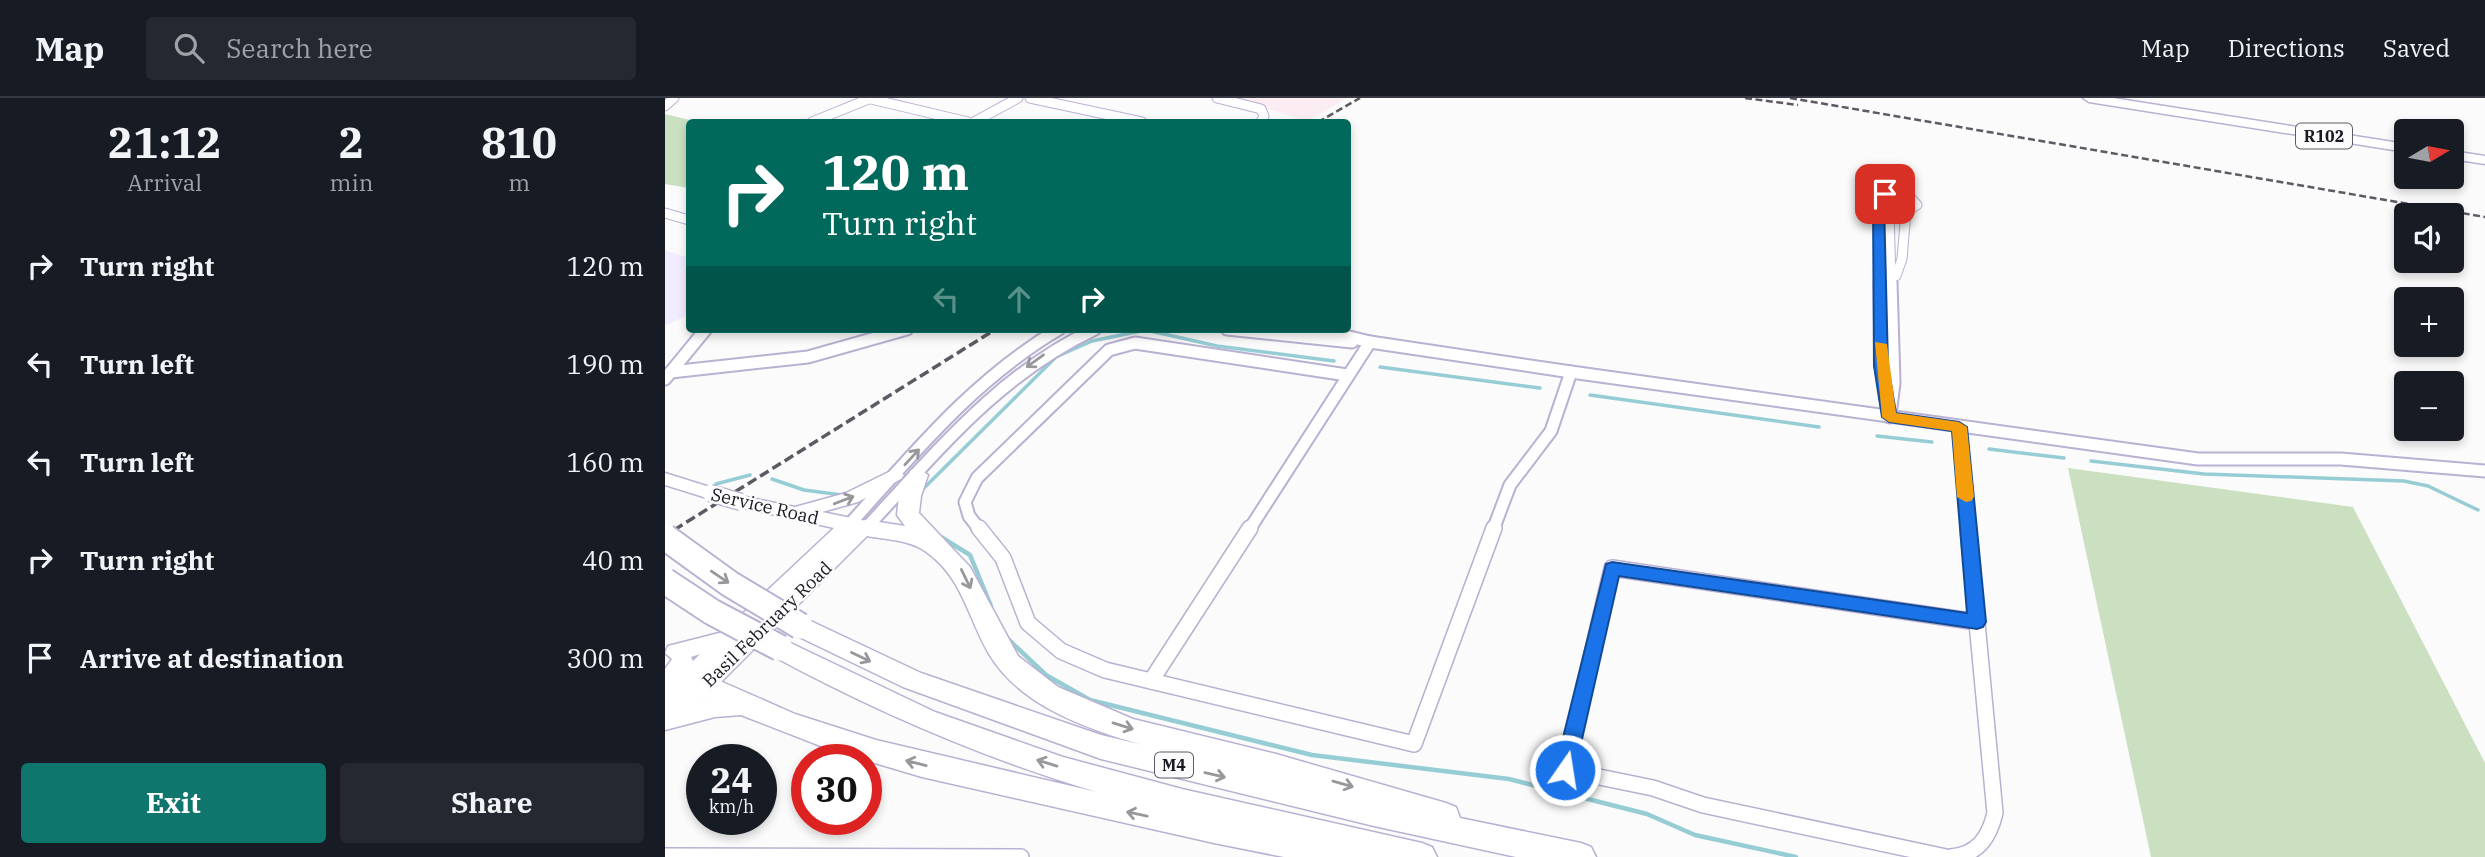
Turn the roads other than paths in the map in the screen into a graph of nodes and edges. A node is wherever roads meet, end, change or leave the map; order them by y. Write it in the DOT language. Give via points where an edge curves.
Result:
graph roads {
  1 [pos="674,98"];
  2 [pos="869,98"];
  3 [pos="1018,98"];
  4 [pos="1030,98"];
  5 [pos="1217,98"];
  6 [pos="2089,98"];
  7 [pos="2126,98"];
  8 [pos="665,106"];
  9 [pos="819,119"];
  10 [pos="956,119"];
  11 [pos="980,119"];
  12 [pos="1128,119"];
  13 [pos="1262,119"];
  14 [pos="2341,135"];
  15 [pos="2394,140"];
  16 [pos="2394,146"];
  17 [pos="2464,149"];
  18 [pos="2485,152"];
  19 [pos="2464,157"];
  20 [pos="2485,160"];
  21 [pos="1879,201"];
  22 [pos="686,209"];
  23 [pos="1889,209"];
  24 [pos="1906,211"];
  25 [pos="669,214"];
  26 [pos="686,219"];
  27 [pos="1893,283"];
  28 [pos="702,333"];
  29 [pos="895,333"];
  30 [pos="1053,333"];
  31 [pos="1086,333"];
  32 [pos="1258,333"];
  33 [pos="1333,333"];
  34 [pos="1370,342"];
  35 [pos="1571,372"];
  36 [pos="1347,375"];
  37 [pos="668,376"];
  38 [pos="1889,417"];
  39 [pos="1959,427"];
  40 [pos="2485,471"];
  41 [pos="895,475"];
  42 [pos="918,475"];
  43 [pos="665,479"];
  44 [pos="789,514"];
  45 [pos="857,527"];
  46 [pos="665,537"];
  47 [pos="932,544"];
  48 [pos="665,581"];
  49 [pos="1977,622"];
  50 [pos="735,636"];
  51 [pos="681,663"];
  52 [pos="1151,681"];
  53 [pos="665,686"];
  54 [pos="665,701"];
  55 [pos="741,705"];
  56 [pos="665,719"];
  57 [pos="1573,855"];
  58 [pos="665,856"];
  59 [pos="1021,857"];
  60 [pos="1373,857"];
  61 [pos="1422,857"];
  62 [pos="1948,857"];
  1 -- 8 [label="street"];
  2 -- 9 [label="street"];
  2 -- 10 [label="street"];
  3 -- 11 [label="street"];
  4 -- 12 [label="street"];
  5 -- 13 [label="street" via="1255,107 1263,112"];
  6 -- 14 [label="highway, R102"];
  7 -- 14 [label="highway, R102"];
  14 -- 15 [label="highway, R102"];
  14 -- 16 [label="highway, R102"];
  17 -- 18 [label="highway"];
  19 -- 20 [label="highway"];
  21 -- 23 [label="street"];
  21 -- 24 [label="street" via="1885,194 1909,196 1917,205"];
  21 -- 38 [label="street" via="1881,366"];
  22 -- 25 [label="street"];
  23 -- 24 [label="street"];
  23 -- 27 [label="street"];
  24 -- 27 [label="street" via="1902,259"];
  25 -- 26 [label="street"];
  27 -- 38 [label="street" via="1894,383"];
  28 -- 37 [label="street"];
  29 -- 37 [label="street" via="808,357"];
  41 -- 30 [label="street, one-way" via="997,373"];
  31 -- 42 [label="street, one-way" via="1051,349 987,400"];
  32 -- 34 [label="street"];
  33 -- 34 [label="street"];
  34 -- 35 [label="street"];
  34 -- 36 [label="street"];
  35 -- 38 [label="street"];
  35 -- 52 [label="street" via="1551,431 1510,485 1414,744"];
  36 -- 52 [label="street"];
  36 -- 52 [label="street" via="1124,344 1109,350 968,491 969,516 1003,558 1028,623 1061,651 1105,670"];
  38 -- 39 [label="street"];
  39 -- 40 [label="street" via="2198,458 2341,459"];
  39 -- 49 [label="street"];
  44 -- 41 [label="street, one-way" via="830,506"];
  41 -- 45 [label="street"];
  42 -- 45 [label="street"];
  42 -- 47 [label="highway" via="908,515"];
  43 -- 44 [label="street, Service Road, bridge"];
  44 -- 45 [label="street, Service Road"];
  45 -- 47 [label="highway"];
  45 -- 50 [label="street, Basil February Road"];
  45 -- 51 [label="street, Basil February Road"];
  46 -- 57 [label="highway, M4, one-way, bridge" via="800,626 912,680 1101,747"];
  47 -- 57 [label="highway, one-way" via="959,565 998,650 1021,677 1055,701 1146,733 1344,784"];
  61 -- 48 [label="highway, M4, one-way, bridge" via="1151,794 947,729 780,648"];
  49 -- 62 [label="street" via="1995,813 1991,832 1978,851"];
  49 -- 62 [label="street" via="1612,568 1565,770 1653,788 1716,808"];
  50 -- 51 [label="street, Basil February Road"];
  50 -- 51 [label="street" via="705,647"];
  51 -- 53 [label="street"];
  51 -- 54 [label="street, Basil February Road"];
  51 -- 55 [label="highway"];
  51 -- 56 [label="street, Basil February Road"];
  55 -- 56 [label="highway" via="715,706"];
  60 -- 55 [label="highway, one-way" via="1286,846 886,756"];
  58 -- 59 [label="street"];
}
